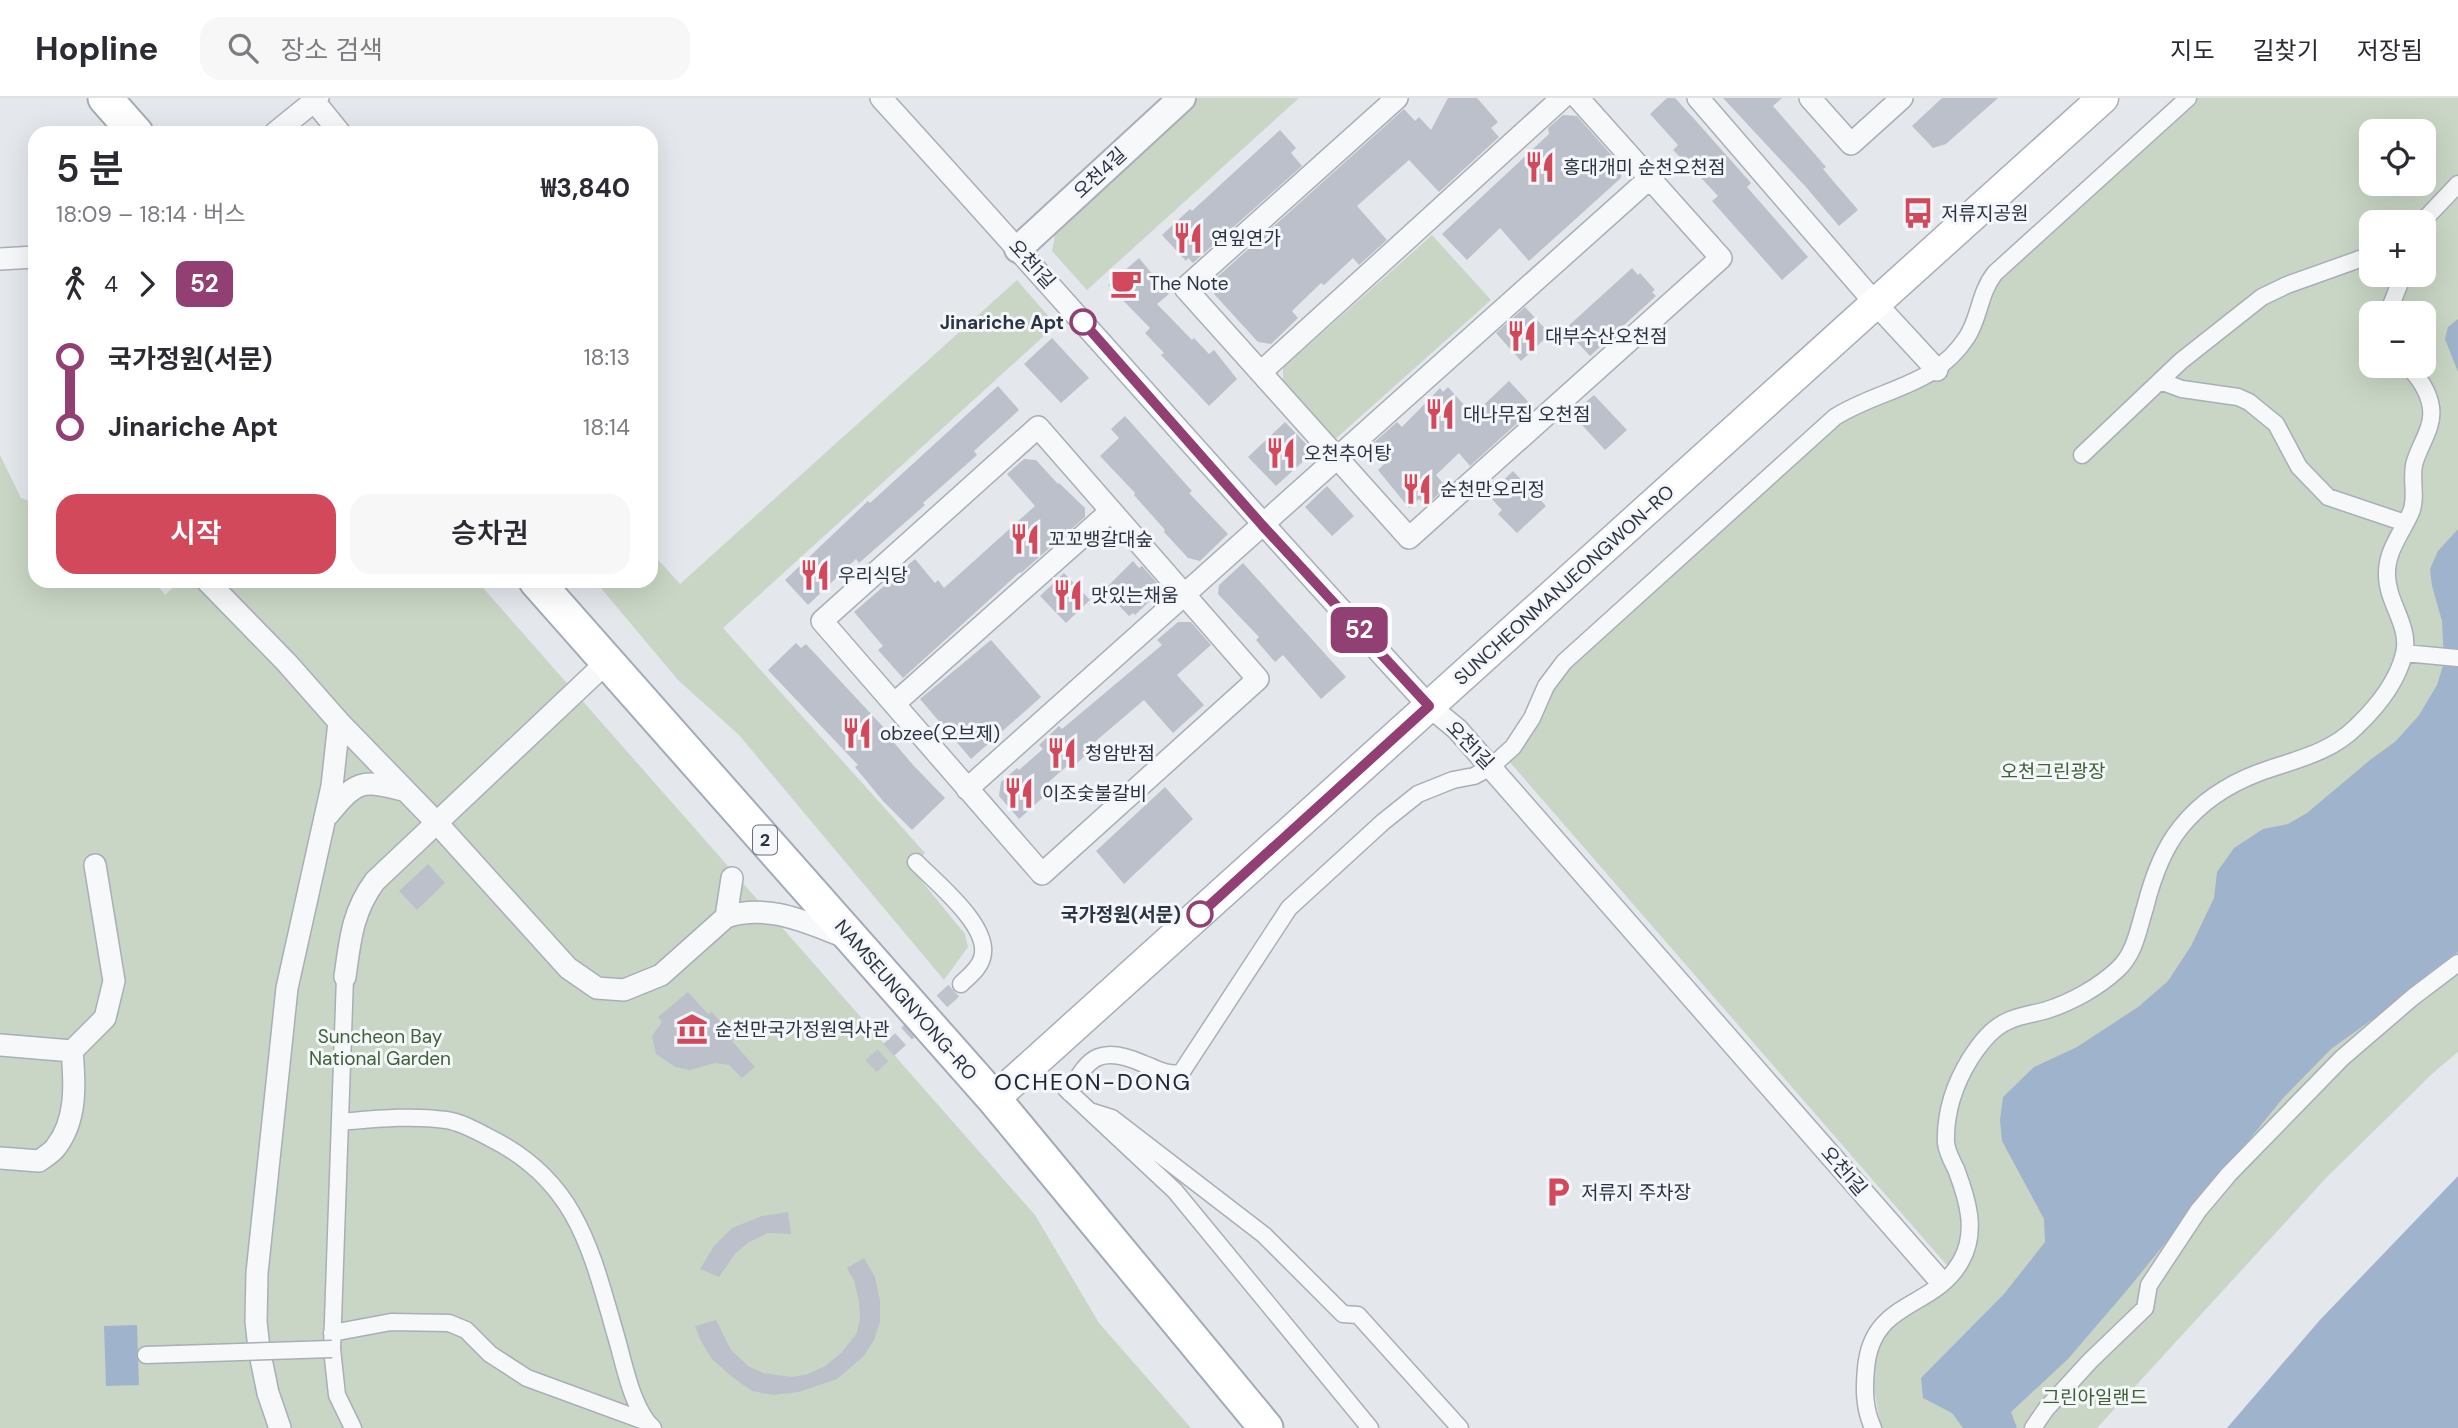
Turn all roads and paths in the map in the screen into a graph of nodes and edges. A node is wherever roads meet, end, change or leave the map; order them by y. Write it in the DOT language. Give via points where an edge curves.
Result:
graph roads {
  1 [pos="105,98"];
  2 [pos="881,98"];
  3 [pos="1182,98"];
  4 [pos="1397,98"];
  5 [pos="1562,98"];
  6 [pos="1578,98"];
  7 [pos="1698,98"];
  8 [pos="1810,98"];
  9 [pos="1902,98"];
  10 [pos="2103,98"];
  11 [pos="2188,98"];
  12 [pos="316,100"];
  13 [pos="130,126"];
  14 [pos="284,126"];
  15 [pos="335,126"];
  16 [pos="1650,178"];
  17 [pos="2458,184"];
  18 [pos="2433,210"];
  19 [pos="1018,248"];
  20 [pos="28,257"];
  21 [pos="0,259"];
  22 [pos="2359,259"];
  23 [pos="1876,304"];
  24 [pos="1937,370"];
  25 [pos="1261,372"];
  26 [pos="2416,378"];
  27 [pos="2160,381"];
  28 [pos="2082,455"];
  29 [pos="1337,458"];
  30 [pos="1111,511"];
  31 [pos="2405,523"];
  32 [pos="1262,525"];
  33 [pos="214,588"];
  34 [pos="542,588"];
  35 [pos="1184,594"];
  36 [pos="2404,653"];
  37 [pos="2458,658"];
  38 [pos="608,661"];
  39 [pos="894,704"];
  40 [pos="1429,706"];
  41 [pos="339,722"];
  42 [pos="1491,767"];
  43 [pos="967,789"];
  44 [pos="403,790"];
  45 [pos="326,816"];
  46 [pos="436,822"];
  47 [pos="916,862"];
  48 [pos="95,865"];
  49 [pos="732,878"];
  50 [pos="726,917"];
  51 [pos="853,940"];
  52 [pos="2458,963"];
  53 [pos="345,977"];
  54 [pos="961,984"];
  55 [pos="0,1045"];
  56 [pos="72,1051"];
  57 [pos="994,1099"];
  58 [pos="1090,1111"];
  59 [pos="340,1122"];
  60 [pos="0,1158"];
  61 [pos="1936,1276"];
  62 [pos="332,1341"];
  63 [pos="146,1355"];
  64 [pos="650,1425"];
  65 [pos="279,1428"];
  66 [pos="353,1428"];
  67 [pos="1266,1428"];
  68 [pos="1370,1428"];
  69 [pos="1460,1428"];
  70 [pos="1873,1428"];
  71 [pos="2033,1428"];
  1 -- 13 [label="main road"];
  2 -- 19 [label="street, 오천1길"];
  3 -- 19 [label="street, 오천4길"];
  4 -- 25 [label="street" via="1185,288"];
  5 -- 25 [label="street"];
  6 -- 16 [label="street"];
  7 -- 23 [label="street"];
  8 -- 9 [label="street" via="1851,144"];
  10 -- 23 [label="main road, SUNCHEONMANJEONGWON-RO"];
  11 -- 24 [label="street" via="1995,274 1981,296 1967,337"];
  12 -- 14 [label="street"];
  12 -- 15 [label="street"];
  16 -- 29 [label="street"];
  16 -- 29 [label="street" via="1721,258 1409,538"];
  17 -- 18 [label="street"];
  19 -- 32 [label="street, 오천1길"];
  20 -- 21 [label="street"];
  22 -- 27 [label="street" via="2262,297"];
  23 -- 24 [label="street"];
  23 -- 40 [label="main road, SUNCHEONMANJEONGWON-RO"];
  24 -- 42 [label="street" via="1847,409 1813,436 1564,662 1546,686 1525,731"];
  25 -- 29 [label="street"];
  26 -- 31 [label="street" via="2427,394 2431,417 2413,467 2414,500"];
  27 -- 28 [label="street"];
  27 -- 31 [label="street" via="2249,402 2276,424 2300,467 2328,497"];
  29 -- 32 [label="street"];
  30 -- 35 [label="street"];
  30 -- 39 [label="street"];
  30 -- 39 [label="street" via="1038,427 822,621"];
  31 -- 36 [label="street" via="2390,552 2387,575 2404,628"];
  32 -- 35 [label="street"];
  32 -- 40 [label="street, 오천1길"];
  33 -- 41 [label="street"];
  34 -- 38 [label="main road, NAMSEUNGNYONG-RO / 2"];
  35 -- 43 [label="street"];
  35 -- 43 [label="street" via="1258,679 1042,874"];
  36 -- 37 [label="street"];
  36 -- 70 [label="street" via="2380,702 2352,732 2314,755 2238,781 2195,811 2179,829 2154,876 2132,949 2117,970 2069,1001 1998,1026 1972,1056 1954,1088 1946,1146 1967,1202 1968,1242 1963,1259 1947,1278 1886,1320 1870,1344 1864,1396"];
  38 -- 46 [label="street"];
  38 -- 51 [label="main road, NAMSEUNGNYONG-RO / 2"];
  39 -- 43 [label="street"];
  40 -- 42 [label="street, 오천1길"];
  40 -- 57 [label="main road, SUNCHEONMANJEONGWON-RO"];
  41 -- 44 [label="street"];
  41 -- 45 [label="street"];
  42 -- 58 [label="street" via="1418,794 1299,897 1275,926 1181,1073 1161,1072 1113,1054 1080,1071 1068,1091"];
  42 -- 61 [label="street, 오천1길"];
  44 -- 45 [label="street" via="364,783"];
  44 -- 46 [label="street"];
  45 -- 65 [label="street" via="288,988 257,1273 259,1349"];
  46 -- 50 [label="street" via="568,968 597,988 624,990 661,975"];
  46 -- 53 [label="street" via="362,899"];
  47 -- 54 [label="street" via="980,933 983,956"];
  48 -- 56 [label="street" via="114,981 105,1018"];
  49 -- 50 [label="street"];
  50 -- 51 [label="street" via="761,911 782,914"];
  51 -- 57 [label="main road, NAMSEUNGNYONG-RO / 2"];
  52 -- 71 [label="street" via="2342,1058 2229,1174 2198,1211 2149,1285 2145,1308 2090,1361"];
  53 -- 59 [label="street"];
  55 -- 56 [label="street"];
  56 -- 60 [label="street" via="72,1117 56,1148 39,1161"];
  57 -- 67 [label="main road, NAMSEUNGNYONG-RO / 2"];
  58 -- 68 [label="street" via="1175,1191"];
  58 -- 69 [label="street" via="1111,1118 1264,1235 1343,1314 1358,1315"];
  59 -- 62 [label="street"];
  59 -- 64 [label="street" via="402,1117 448,1120 513,1149 541,1172 574,1213 591,1251 631,1388"];
  62 -- 63 [label="street, bridge"];
  62 -- 64 [label="street" via="391,1322 449,1323 466,1330 490,1354 527,1378"];
  62 -- 66 [label="street" via="337,1395"];
}
